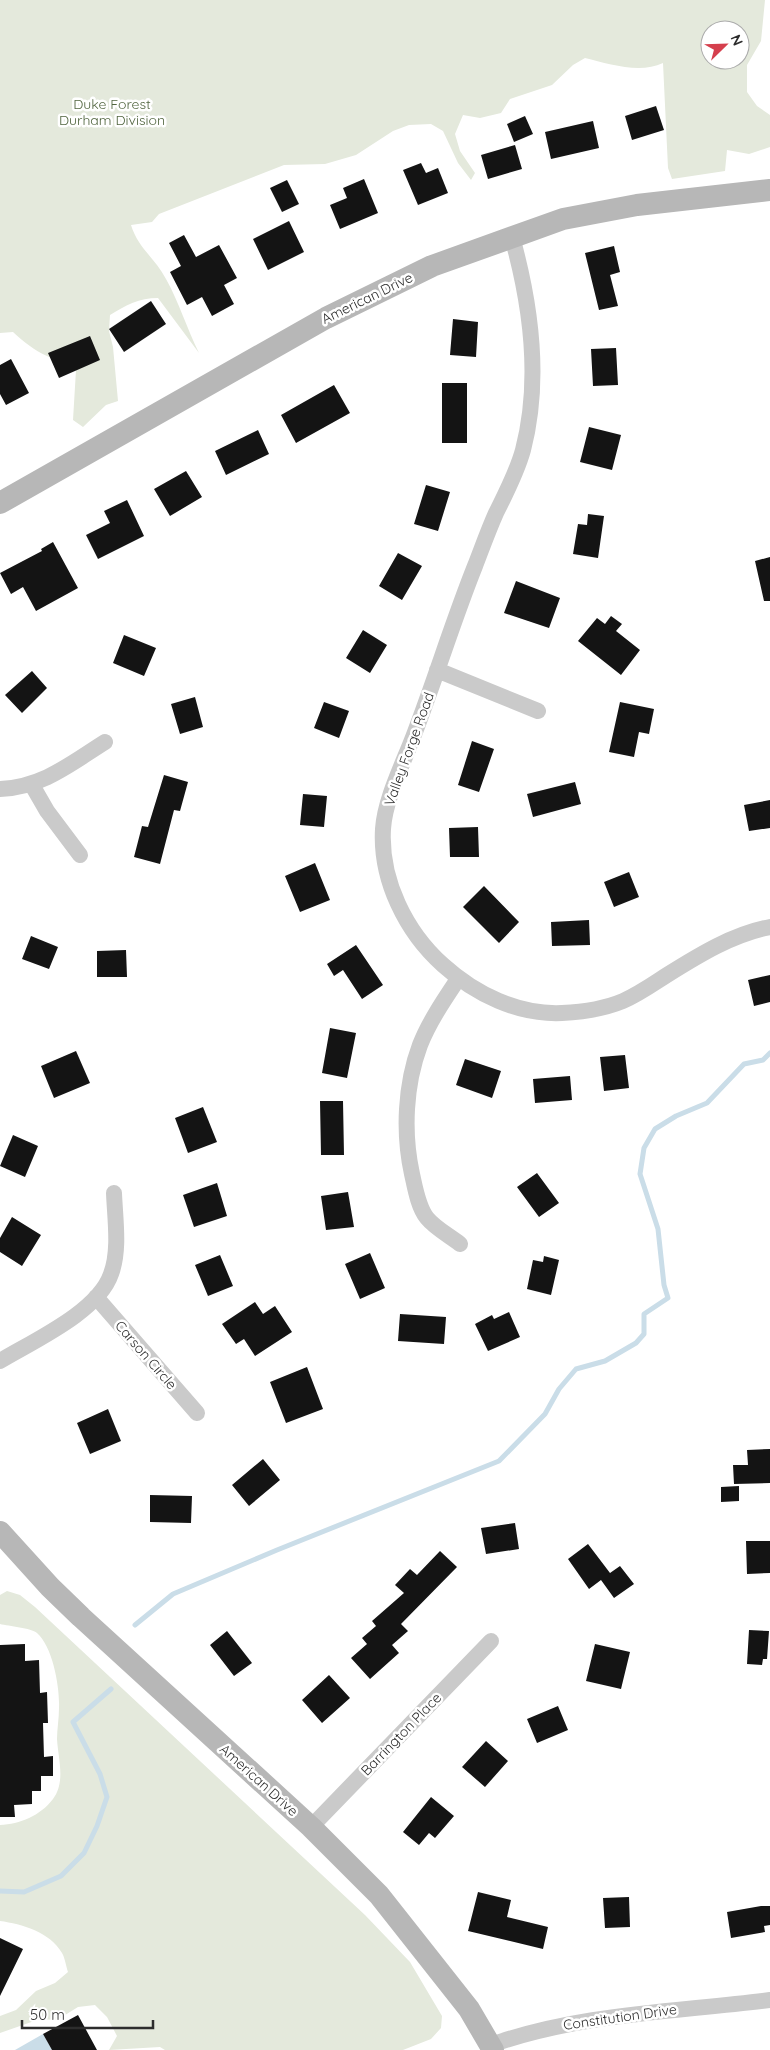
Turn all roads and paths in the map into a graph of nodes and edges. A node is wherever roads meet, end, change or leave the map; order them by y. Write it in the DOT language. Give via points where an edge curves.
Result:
graph roads {
  1 [pos="770,190"];
  2 [pos="512,237"];
  3 [pos="0,503"];
  4 [pos="437,670"];
  5 [pos="538,712"];
  6 [pos="105,742"];
  7 [pos="32,785"];
  8 [pos="0,789"];
  9 [pos="80,855"];
  10 [pos="770,927"];
  11 [pos="458,979"];
  12 [pos="114,1193"];
  13 [pos="460,1244"];
  14 [pos="96,1297"];
  15 [pos="0,1361"];
  16 [pos="197,1413"];
  17 [pos="0,1532"];
  18 [pos="491,1641"];
  19 [pos="311,1826"];
  20 [pos="770,2000"];
  21 [pos="486,2048"];
  1 -- 2 [label="street, American Drive" via="598,212 563,219"];
  2 -- 3 [label="street, American Drive" via="432,266 360,300"];
  2 -- 4 [label="street, Valley Forge Road" via="528,311 532,365 527,431 516,471 454,618"];
  4 -- 5 [label="street"];
  4 -- 11 [label="street, Valley Forge Road" via="390,800 383,838 392,891 402,915 432,954"];
  6 -- 7 [label="street"];
  7 -- 8 [label="street"];
  7 -- 9 [label="street"];
  10 -- 11 [label="street, Valley Forge Road" via="754,930 713,948 632,996 598,1008 562,1013 519,1008"];
  11 -- 13 [label="street" via="420,1046 407,1115 410,1166 421,1204 427,1218"];
  12 -- 14 [label="street" via="114,1263 111,1275"];
  14 -- 15 [label="street" via="74,1317"];
  14 -- 16 [label="street, Carson Circle"];
  17 -- 19 [label="street, American Drive" via="114,1648"];
  18 -- 19 [label="street, Barrington Place"];
  19 -- 21 [label="street, American Drive" via="380,1894 400,1919 469,2009"];
  20 -- 21 [label="street, Constitution Drive" via="663,2010 574,2023 540,2029"];
}
